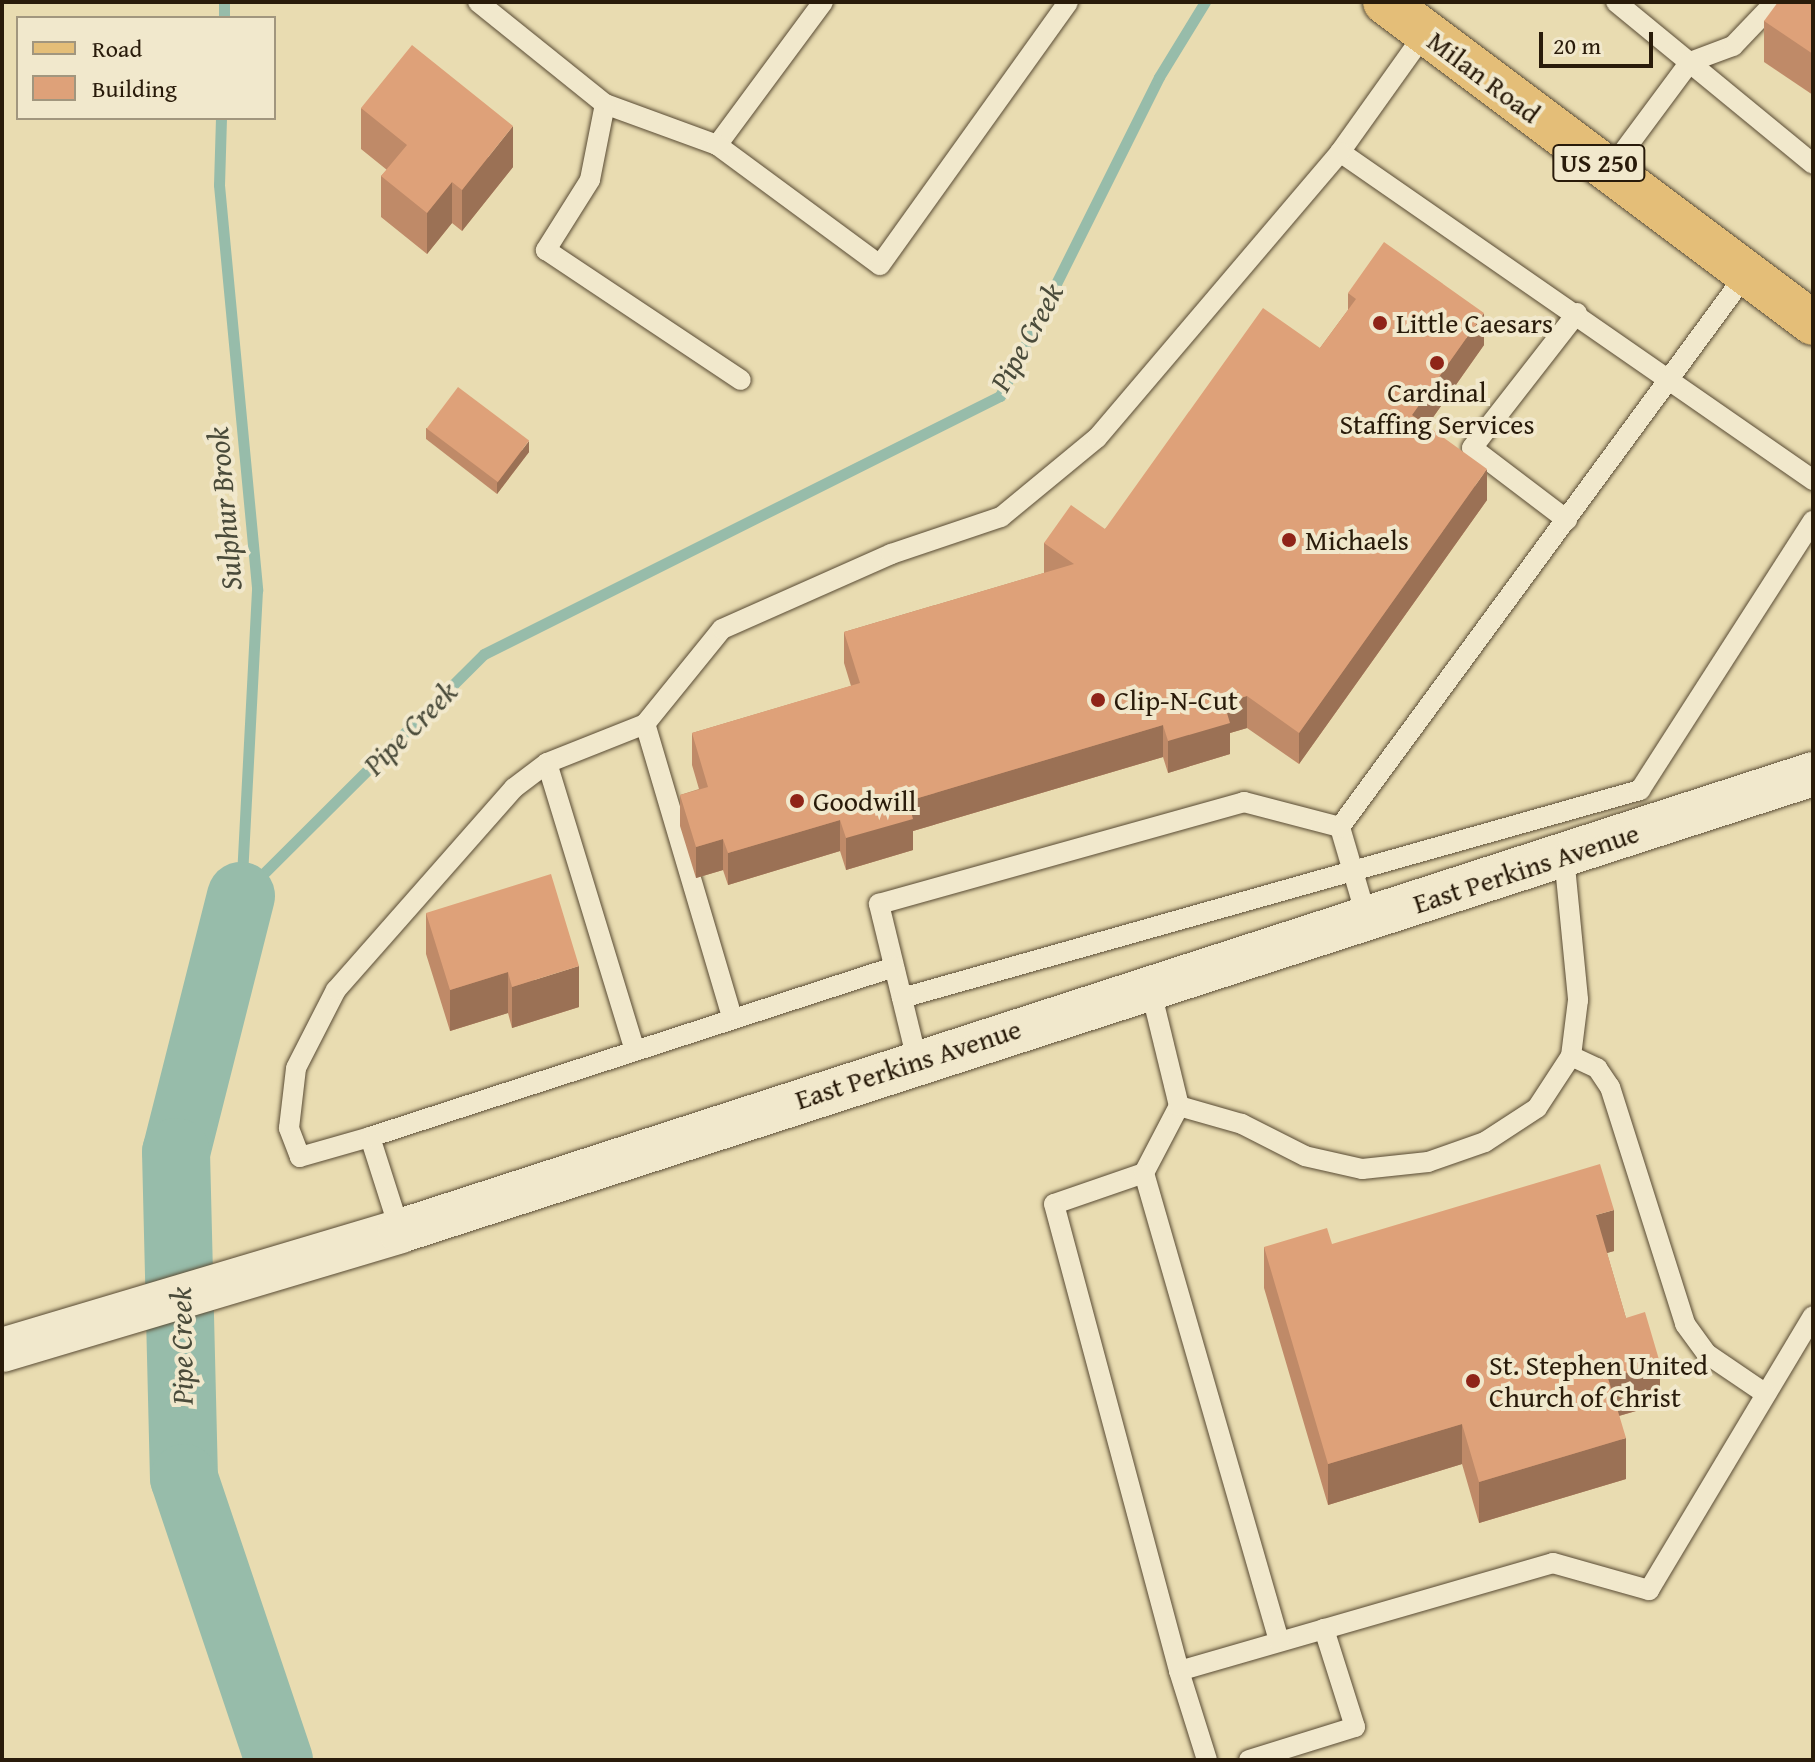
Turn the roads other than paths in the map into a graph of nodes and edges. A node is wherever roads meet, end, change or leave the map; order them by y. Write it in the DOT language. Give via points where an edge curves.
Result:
graph roads {
  1 [pos="478,2"];
  2 [pos="823,2"];
  3 [pos="1068,2"];
  4 [pos="1616,2"];
  5 [pos="1775,2"];
  6 [pos="1400,11"];
  7 [pos="1690,62"];
  8 [pos="605,104"];
  9 [pos="717,145"];
  10 [pos="1340,152"];
  11 [pos="1813,164"];
  12 [pos="1609,171"];
  13 [pos="1746,274"];
  14 [pos="1577,313"];
  15 [pos="1813,323"];
  16 [pos="1672,377"];
  17 [pos="741,380"];
  18 [pos="1813,480"];
  19 [pos="1567,520"];
  20 [pos="1813,521"];
  21 [pos="645,724"];
  22 [pos="547,763"];
  23 [pos="1813,774"];
  24 [pos="1340,827"];
  25 [pos="1564,856"];
  26 [pos="1353,874"];
  27 [pos="1367,919"];
  28 [pos="894,967"];
  29 [pos="1150,987"];
  30 [pos="902,998"];
  31 [pos="732,1017"];
  32 [pos="635,1050"];
  33 [pos="1571,1056"];
  34 [pos="917,1060"];
  35 [pos="1179,1106"];
  36 [pos="370,1137"];
  37 [pos="1144,1173"];
  38 [pos="400,1231"];
  39 [pos="1813,1316"];
  40 [pos="2,1350"];
  41 [pos="1766,1394"];
  42 [pos="1324,1629"];
  43 [pos="1279,1641"];
  44 [pos="1179,1671"];
  45 [pos="1207,1760"];
  46 [pos="1249,1760"];
  1 -- 8 [label="lane"];
  2 -- 9 [label="lane"];
  3 -- 9 [label="lane" via="880,265"];
  4 -- 7 [label="lane"];
  5 -- 7 [label="lane" via="1733,46"];
  6 -- 10 [label="lane"];
  6 -- 12 [label="main road, Milan Road / US 250"];
  7 -- 11 [label="lane"];
  7 -- 12 [label="lane"];
  8 -- 9 [label="lane"];
  8 -- 17 [label="lane" via="590,180 546,250"];
  10 -- 14 [label="lane"];
  10 -- 21 [label="lane" via="1097,438 1001,517 891,554 722,629"];
  12 -- 13 [label="main road, Milan Road / US 250"];
  13 -- 15 [label="main road, Milan Road / US 250"];
  13 -- 16 [label="lane"];
  14 -- 16 [label="lane"];
  14 -- 19 [label="lane" via="1472,448"];
  16 -- 18 [label="lane"];
  16 -- 19 [label="lane"];
  19 -- 24 [label="lane"];
  20 -- 26 [label="lane" via="1640,790"];
  21 -- 22 [label="lane"];
  21 -- 31 [label="lane"];
  22 -- 32 [label="lane"];
  22 -- 36 [label="lane" via="514,788 336,990 296,1068 289,1128 300,1157"];
  23 -- 25 [label="main road, East Perkins Avenue"];
  24 -- 26 [label="lane"];
  24 -- 28 [label="lane" via="1244,802 879,904"];
  25 -- 27 [label="main road, East Perkins Avenue"];
  25 -- 33 [label="lane" via="1578,1000"];
  26 -- 27 [label="lane"];
  26 -- 30 [label="lane"];
  27 -- 29 [label="main road, East Perkins Avenue"];
  28 -- 30 [label="lane"];
  28 -- 31 [label="lane"];
  29 -- 34 [label="main road, East Perkins Avenue"];
  29 -- 35 [label="lane"];
  30 -- 34 [label="lane"];
  31 -- 32 [label="lane"];
  32 -- 36 [label="lane"];
  33 -- 35 [label="lane" via="1537,1108 1485,1142 1428,1162 1362,1169 1305,1156 1242,1124"];
  33 -- 41 [label="lane" via="1597,1068 1610,1087 1685,1324 1707,1354"];
  34 -- 38 [label="main road, East Perkins Avenue"];
  35 -- 37 [label="lane"];
  36 -- 38 [label="lane"];
  37 -- 43 [label="lane"];
  37 -- 44 [label="lane" via="1054,1204"];
  38 -- 40 [label="main road, East Perkins Avenue"];
  39 -- 41 [label="lane"];
  41 -- 42 [label="lane" via="1649,1590 1553,1563"];
  42 -- 43 [label="lane"];
  42 -- 46 [label="lane" via="1355,1727"];
  43 -- 44 [label="lane"];
  44 -- 45 [label="lane"];
}
